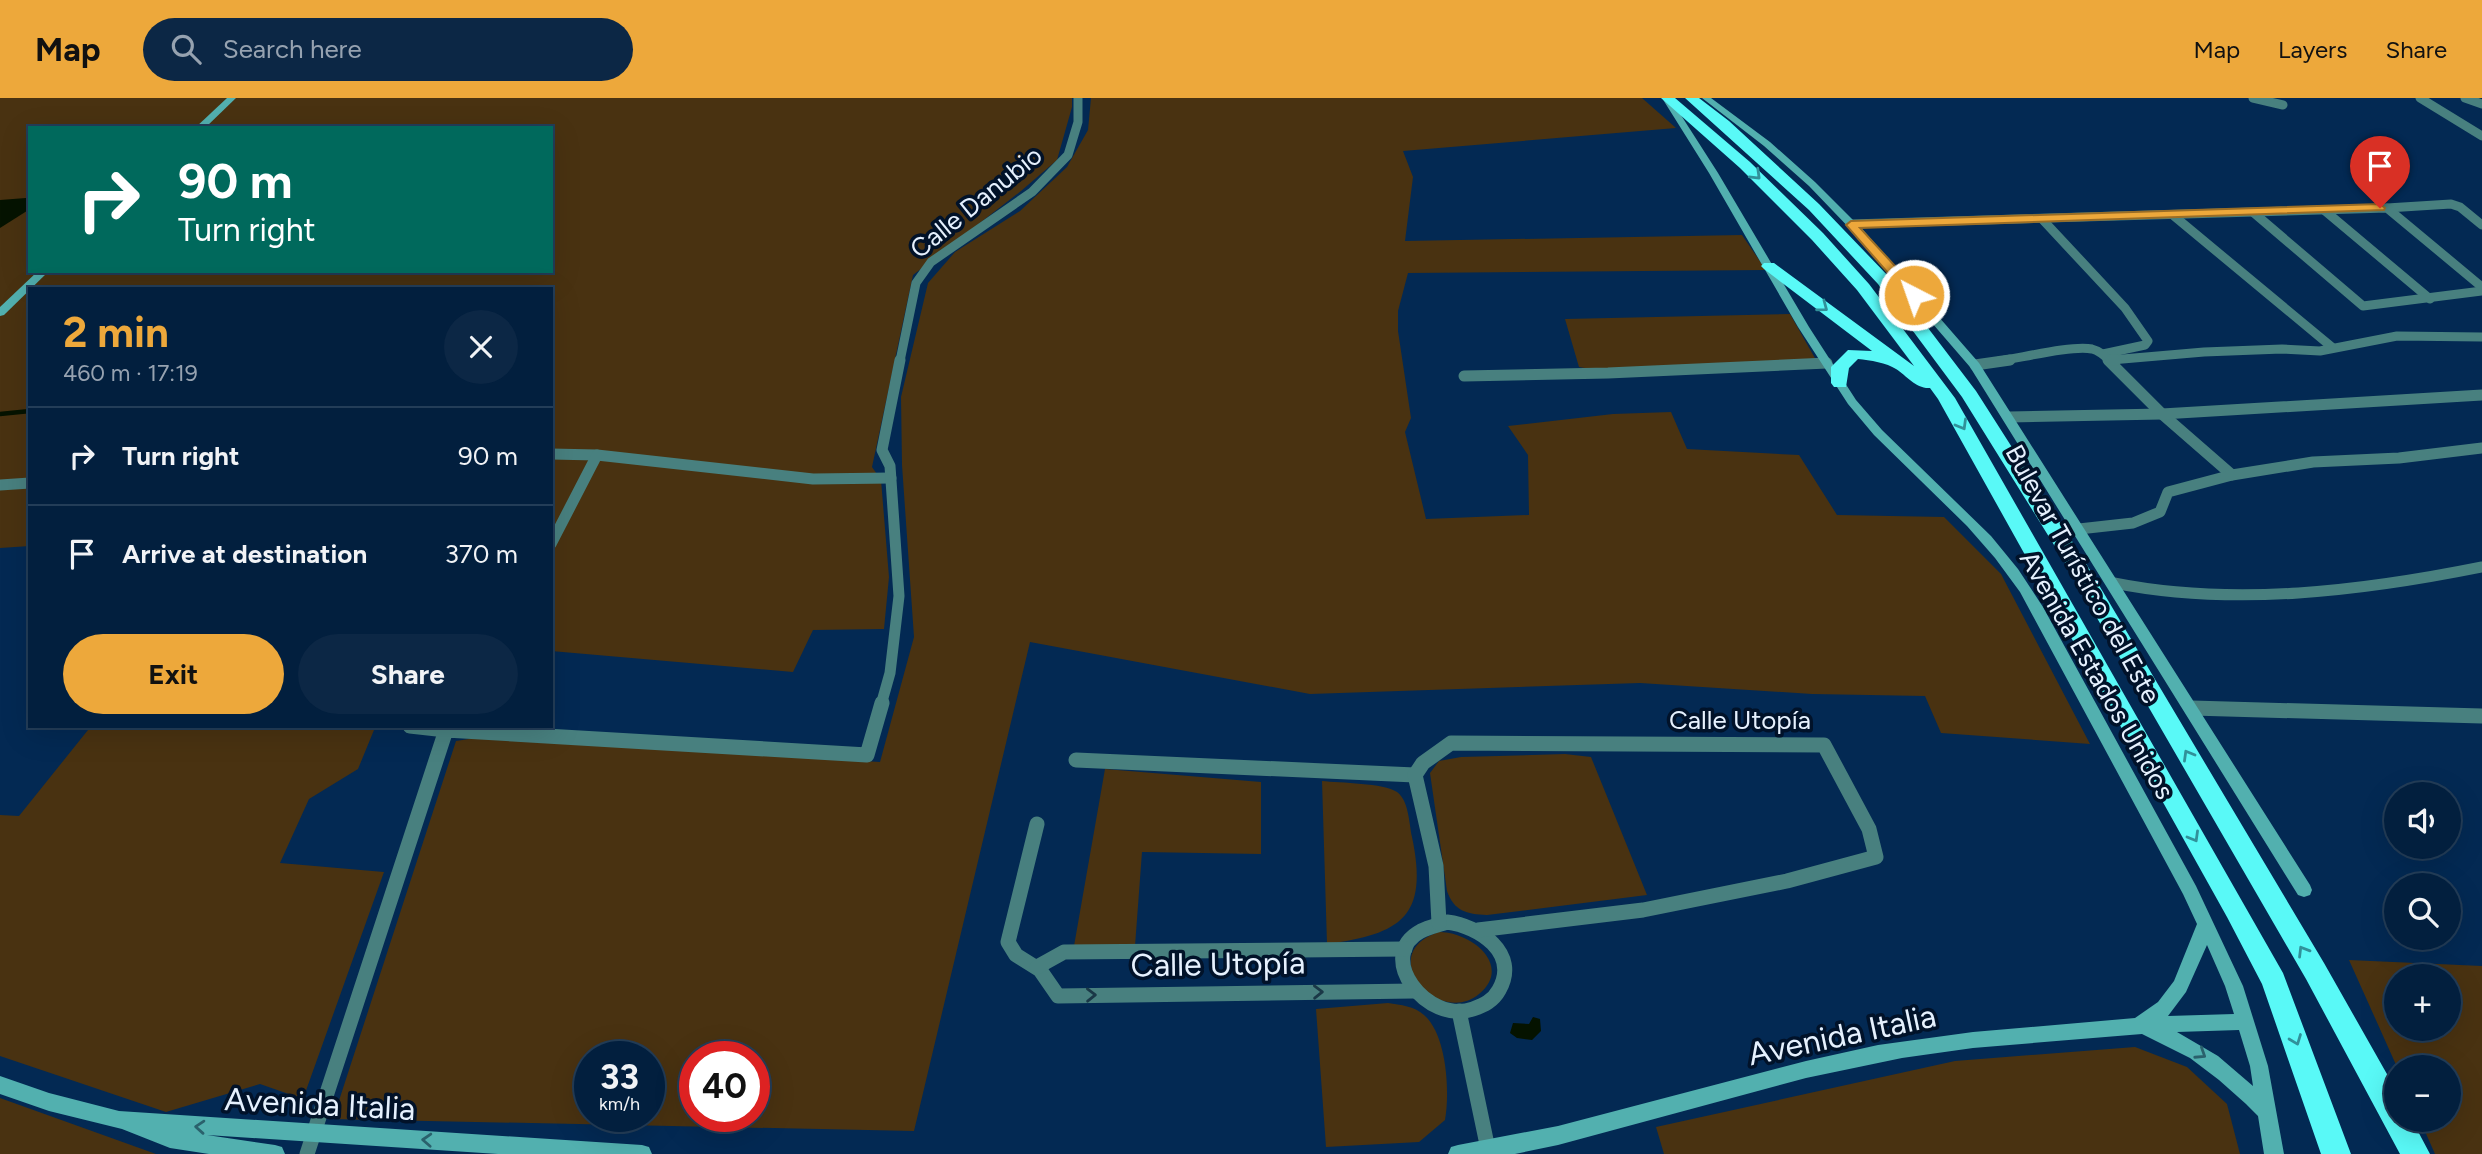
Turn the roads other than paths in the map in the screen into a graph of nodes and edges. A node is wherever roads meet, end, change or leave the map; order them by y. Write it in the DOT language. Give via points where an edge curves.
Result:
graph roads {
  1 [pos="232,98"];
  2 [pos="1078,98"];
  3 [pos="1667,98"];
  4 [pos="1691,98"];
  5 [pos="1706,98"];
  6 [pos="2253,98"];
  7 [pos="2420,98"];
  8 [pos="2465,98"];
  9 [pos="2482,104"];
  10 [pos="2283,105"];
  11 [pos="201,126"];
  12 [pos="2482,136"];
  13 [pos="2387,208"];
  14 [pos="2323,210"];
  15 [pos="2254,213"];
  16 [pos="2174,216"];
  17 [pos="2042,219"];
  18 [pos="1851,225"];
  19 [pos="2482,225"];
  20 [pos="1769,266"];
  21 [pos="42,273"];
  22 [pos="2482,289"];
  23 [pos="2430,299"];
  24 [pos="0,313"];
  25 [pos="2482,337"];
  26 [pos="2333,348"];
  27 [pos="2107,357"];
  28 [pos="1827,363"];
  29 [pos="1975,366"];
  30 [pos="1912,373"];
  31 [pos="1464,376"];
  32 [pos="1840,383"];
  33 [pos="2482,395"];
  34 [pos="1946,398"];
  35 [pos="2162,414"];
  36 [pos="2010,417"];
  37 [pos="2482,448"];
  38 [pos="553,454"];
  39 [pos="597,455"];
  40 [pos="2232,475"];
  41 [pos="891,478"];
  42 [pos="28,483"];
  43 [pos="0,485"];
  44 [pos="2079,529"];
  45 [pos="553,540"];
  46 [pos="2482,567"];
  47 [pos="2114,583"];
  48 [pos="2192,708"];
  49 [pos="2482,716"];
  50 [pos="447,728"];
  51 [pos="867,755"];
  52 [pos="1076,760"];
  53 [pos="1415,775"];
  54 [pos="1037,824"];
  55 [pos="2304,890"];
  56 [pos="1439,923"];
  57 [pos="2205,924"];
  58 [pos="1478,930"];
  59 [pos="1405,949"];
  60 [pos="1037,967"];
  61 [pos="1414,991"];
  62 [pos="1459,1011"];
  63 [pos="2246,1022"];
  64 [pos="2139,1026"];
  65 [pos="0,1085"];
  66 [pos="2384,1097"];
  67 [pos="2266,1111"];
  68 [pos="119,1120"];
  69 [pos="2403,1132"];
  70 [pos="315,1134"];
  71 [pos="1490,1152"];
  72 [pos="275,1154"];
  73 [pos="307,1154"];
  74 [pos="642,1154"];
  75 [pos="1458,1154"];
  76 [pos="2274,1154"];
  77 [pos="2336,1154"];
  78 [pos="2415,1154"];
  1 -- 11 [label="street"];
  2 -- 41 [label="street, Calle Danubio" via="1079,121 1068,155 1031,192 931,262 916,283 882,450"];
  3 -- 20 [label="street, Avenida Estados Unidos"];
  3 -- 34 [label="highway, Bulevar Turístico del Este, one-way" via="1739,158 1845,268"];
  66 -- 4 [label="highway, Bulevar Turístico del Este, one-way" via="2074,560 1970,395 1884,281 1823,216"];
  5 -- 18 [label="street" via="1767,144"];
  6 -- 10 [label="street"];
  7 -- 12 [label="street"];
  8 -- 9 [label="street"];
  13 -- 14 [label="street"];
  13 -- 19 [label="street" via="2451,204"];
  13 -- 22 [label="street"];
  14 -- 15 [label="street"];
  14 -- 23 [label="street"];
  15 -- 16 [label="street"];
  15 -- 23 [label="street" via="2363,306"];
  16 -- 17 [label="street"];
  16 -- 26 [label="street"];
  17 -- 18 [label="street"];
  17 -- 27 [label="street" via="2124,308 2148,341"];
  18 -- 29 [label="street"];
  20 -- 28 [label="street, Avenida Estados Unidos"];
  20 -- 30 [label="highway, one-way"];
  21 -- 24 [label="street"];
  22 -- 23 [label="street"];
  25 -- 26 [label="street" via="2397,336"];
  26 -- 27 [label="street"];
  27 -- 29 [label="street" via="2091,349 2077,349"];
  27 -- 35 [label="street"];
  28 -- 31 [label="street"];
  28 -- 32 [label="street, Avenida Estados Unidos"];
  29 -- 36 [label="street"];
  30 -- 32 [label="highway" via="1877,356 1854,354 1840,367"];
  30 -- 34 [label="highway"];
  32 -- 57 [label="street, Avenida Estados Unidos" via="1869,424 2018,576"];
  33 -- 35 [label="street"];
  34 -- 77 [label="highway, Bulevar Turístico del Este, one-way" via="2274,981"];
  35 -- 36 [label="street"];
  35 -- 40 [label="street"];
  36 -- 44 [label="street"];
  37 -- 40 [label="street" via="2313,462"];
  38 -- 39 [label="street"];
  39 -- 41 [label="street" via="813,479"];
  39 -- 45 [label="street"];
  40 -- 44 [label="street" via="2168,492 2162,510 2154,516"];
  41 -- 51 [label="street, Calle Danubio" via="899,596 890,673"];
  42 -- 43 [label="street"];
  44 -- 47 [label="street"];
  46 -- 47 [label="street" via="2333,592 2190,595"];
  47 -- 48 [label="street"];
  48 -- 49 [label="street"];
  48 -- 55 [label="street"];
  50 -- 51 [label="street"];
  50 -- 70 [label="street"];
  52 -- 53 [label="street"];
  53 -- 56 [label="street" via="1436,866"];
  53 -- 58 [label="street, Calle Utopía" via="1423,763 1451,743 1824,745 1869,829 1876,857 1787,881 1654,907"];
  54 -- 60 [label="street, Calle Utopía" via="1008,942 1010,952"];
  56 -- 58 [label="street"];
  56 -- 59 [label="street" via="1418,931"];
  57 -- 63 [label="street, Avenida Estados Unidos"];
  57 -- 64 [label="street" via="2177,991 2167,1006"];
  58 -- 62 [label="street" via="1500,953 1503,983 1484,1006"];
  59 -- 60 [label="street, Calle Utopía" via="1063,952"];
  59 -- 61 [label="street" via="1403,969"];
  60 -- 61 [label="street, Calle Utopía, one-way" via="1058,996"];
  61 -- 62 [label="street" via="1433,1006"];
  62 -- 71 [label="street"];
  63 -- 64 [label="street, Avenida Italia"];
  63 -- 67 [label="street, Avenida Estados Unidos"];
  64 -- 67 [label="street, one-way" via="2175,1038 2202,1054 2229,1073"];
  64 -- 71 [label="street, Avenida Italia" via="1955,1042 1855,1058"];
  65 -- 68 [label="street, Avenida Italia"];
  67 -- 76 [label="street, Avenida Estados Unidos"];
  70 -- 68 [label="street, Avenida Italia, one-way"];
  68 -- 72 [label="street" via="170,1139"];
  69 -- 78 [label="highway, Bulevar Turístico del Este"];
  70 -- 73 [label="street"];
  74 -- 70 [label="street, Avenida Italia, one-way"];
  71 -- 75 [label="street, Avenida Italia"];
}
